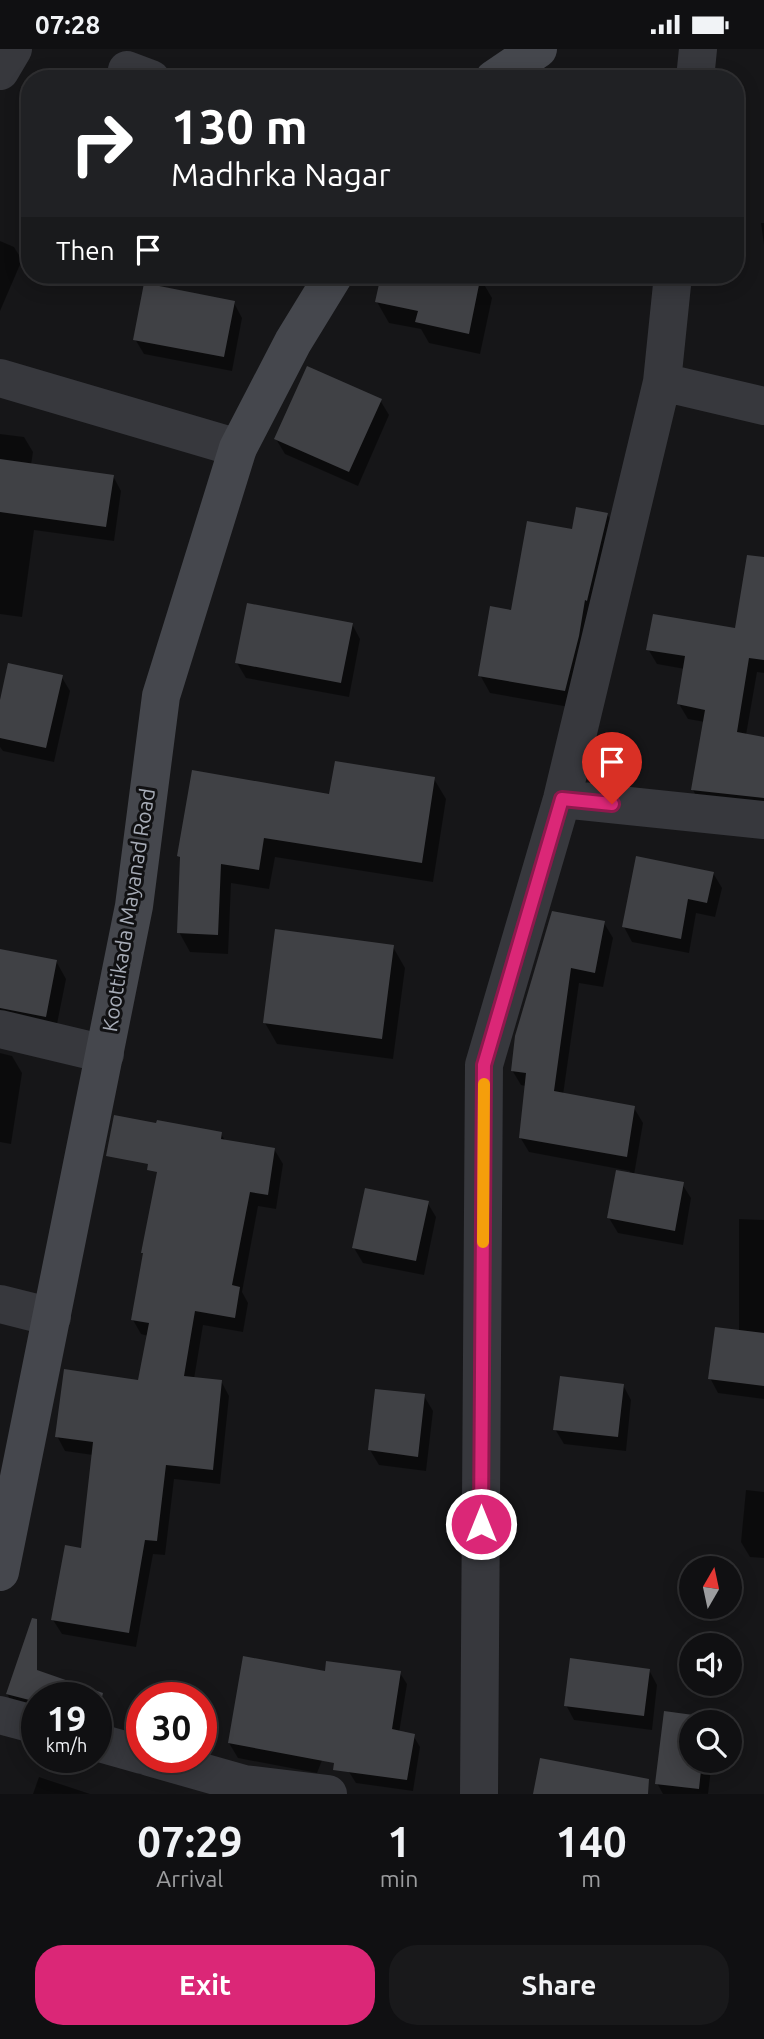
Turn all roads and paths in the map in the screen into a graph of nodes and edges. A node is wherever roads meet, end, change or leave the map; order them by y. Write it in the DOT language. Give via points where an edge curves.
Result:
graph roads {
  1 [pos="13,49"];
  2 [pos="538,49"];
  3 [pos="698,49"];
  4 [pos="507,70"];
  5 [pos="696,70"];
  6 [pos="0,71"];
  7 [pos="328,284"];
  8 [pos="672,284"];
  9 [pos="0,379"];
  10 [pos="662,382"];
  11 [pos="764,406"];
  12 [pos="237,448"];
  13 [pos="562,799"];
  14 [pos="764,820"];
  15 [pos="0,1029"];
  16 [pos="105,1055"];
  17 [pos="0,1304"];
  18 [pos="52,1317"];
  19 [pos="0,1572"];
  20 [pos="0,1715"];
  21 [pos="21,1721"];
  22 [pos="205,1773"];
  23 [pos="328,1794"];
  24 [pos="479,1794"];
  1 -- 6 [label="street"];
  2 -- 4 [label="main road"];
  3 -- 5 [label="street"];
  7 -- 12 [label="main road, Koottikada Mayanad Road"];
  8 -- 10 [label="street"];
  9 -- 12 [label="street"];
  10 -- 11 [label="street"];
  10 -- 13 [label="street"];
  12 -- 16 [label="main road, Koottikada Mayanad Road" via="161,695 134,906"];
  13 -- 14 [label="street"];
  13 -- 24 [label="street" via="484,1065"];
  15 -- 16 [label="street"];
  16 -- 18 [label="main road, Koottikada Mayanad Road"];
  17 -- 18 [label="street"];
  18 -- 19 [label="main road, Koottikada Mayanad Road"];
  20 -- 21 [label="street"];
  22 -- 23 [label="street" via="244,1784"];
}
